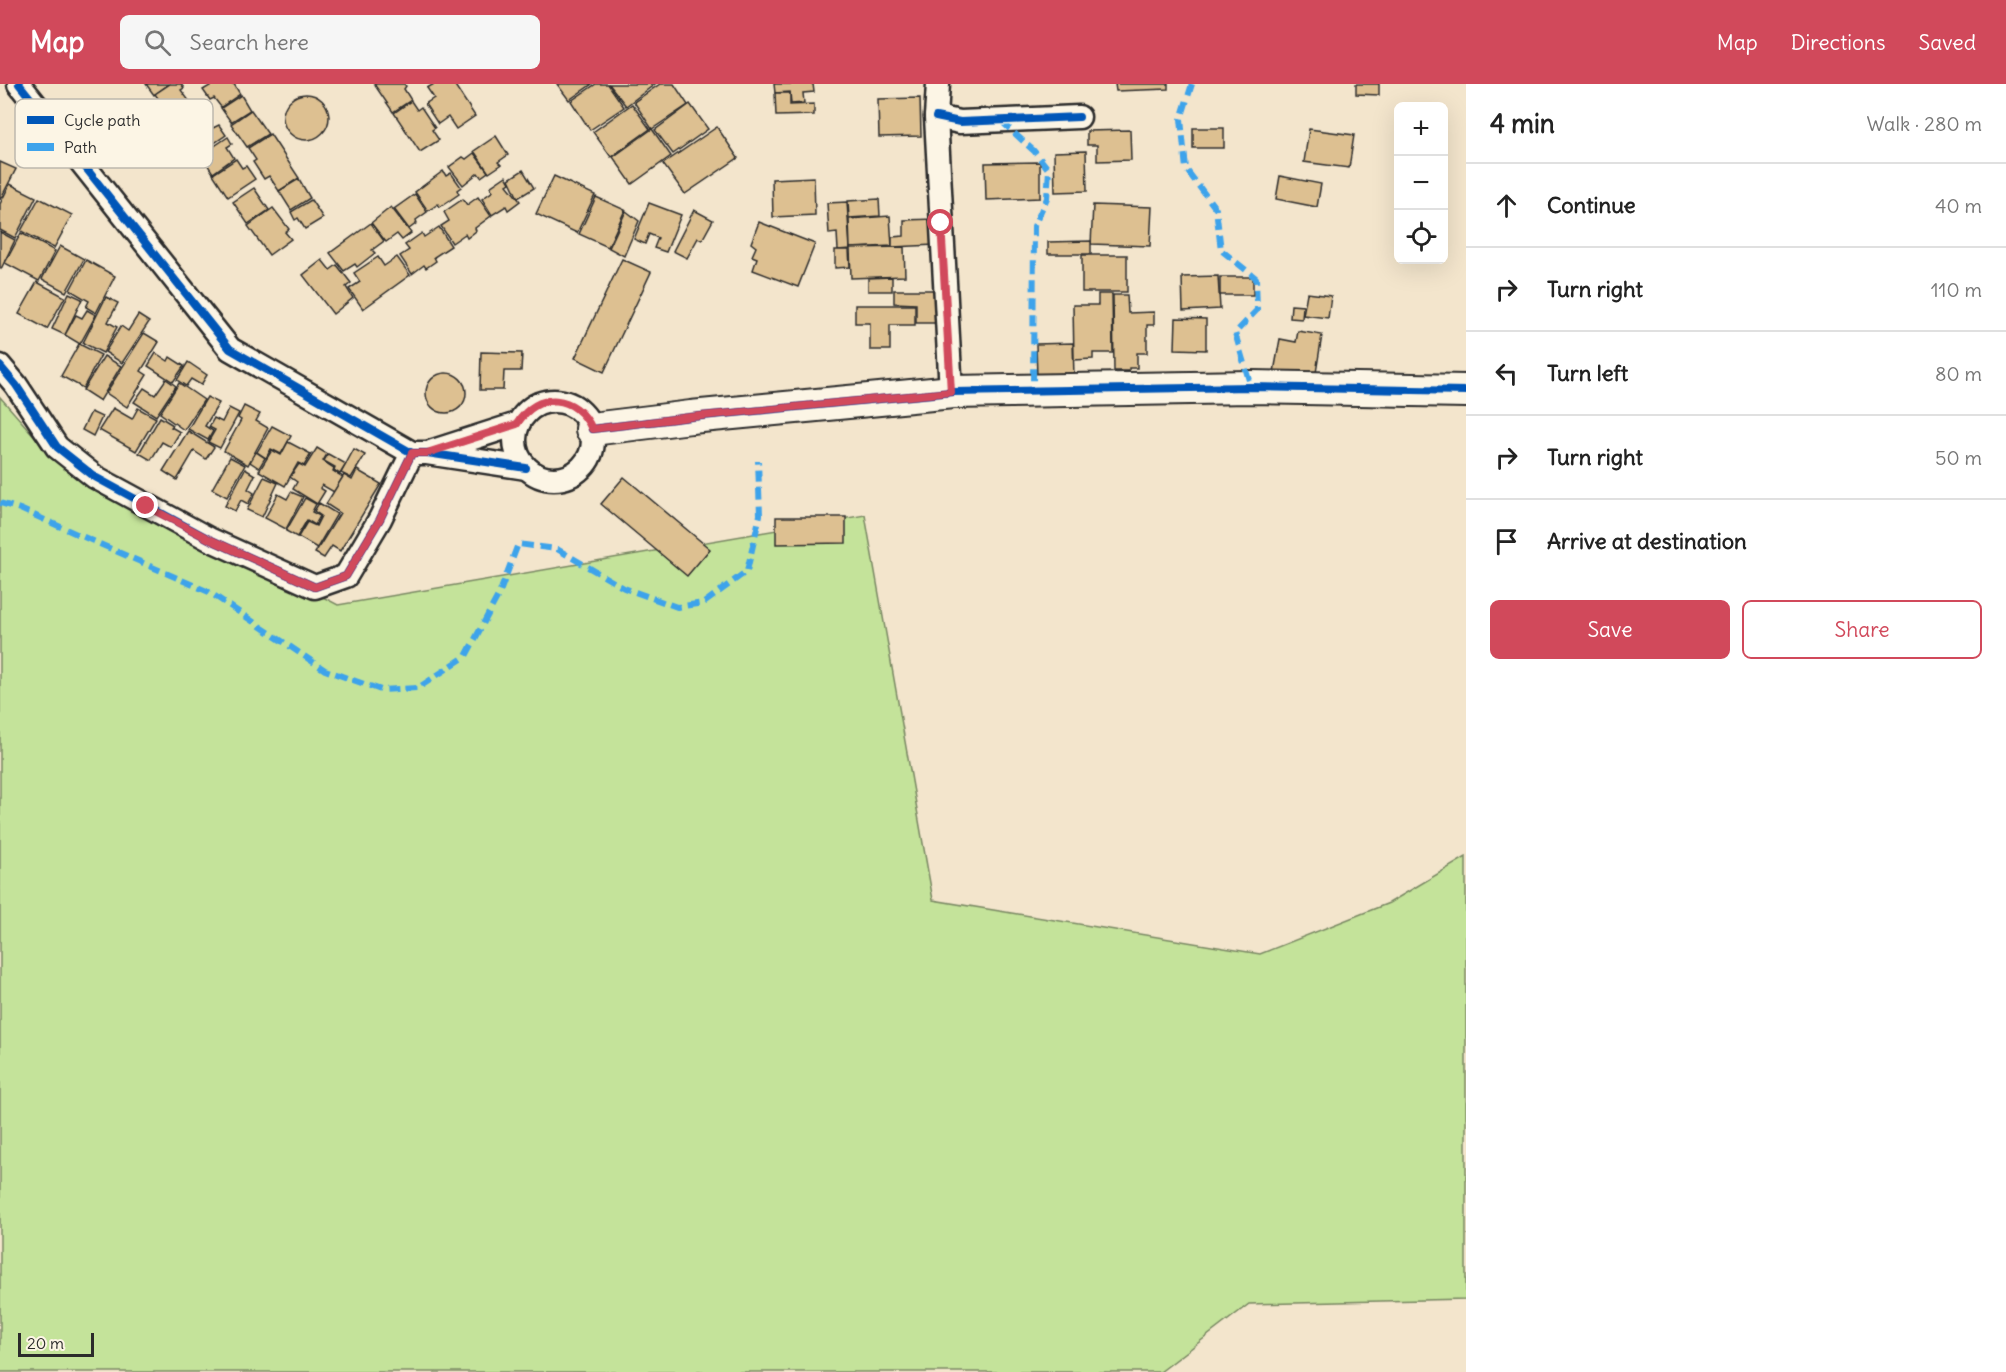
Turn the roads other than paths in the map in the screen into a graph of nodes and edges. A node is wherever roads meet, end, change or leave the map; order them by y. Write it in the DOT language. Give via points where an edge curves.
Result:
graph roads {
  1 [pos="19,84"];
  2 [pos="938,84"];
  3 [pos="31,99"];
  4 [pos="936,117"];
  5 [pos="1078,117"];
  6 [pos="86,168"];
  7 [pos="0,366"];
  8 [pos="1466,391"];
  9 [pos="951,392"];
  10 [pos="517,424"];
  11 [pos="592,429"];
  12 [pos="419,453"];
  13 [pos="526,468"];
  1 -- 3 [label="street"];
  2 -- 4 [label="street"];
  4 -- 5 [label="street" via="960,122"];
  4 -- 9 [label="street"];
  6 -- 12 [label="street" via="230,349"];
  7 -- 12 [label="street" via="57,447 95,477 209,539 315,587 346,576"];
  8 -- 9 [label="street" via="1251,387"];
  9 -- 11 [label="street"];
  10 -- 11 [label="street" via="533,406 556,400 579,409"];
  10 -- 12 [label="street"];
  10 -- 13 [label="street" via="515,448"];
  11 -- 13 [label="street" via="592,453 569,477 535,475"];
  12 -- 13 [label="street"];
}
